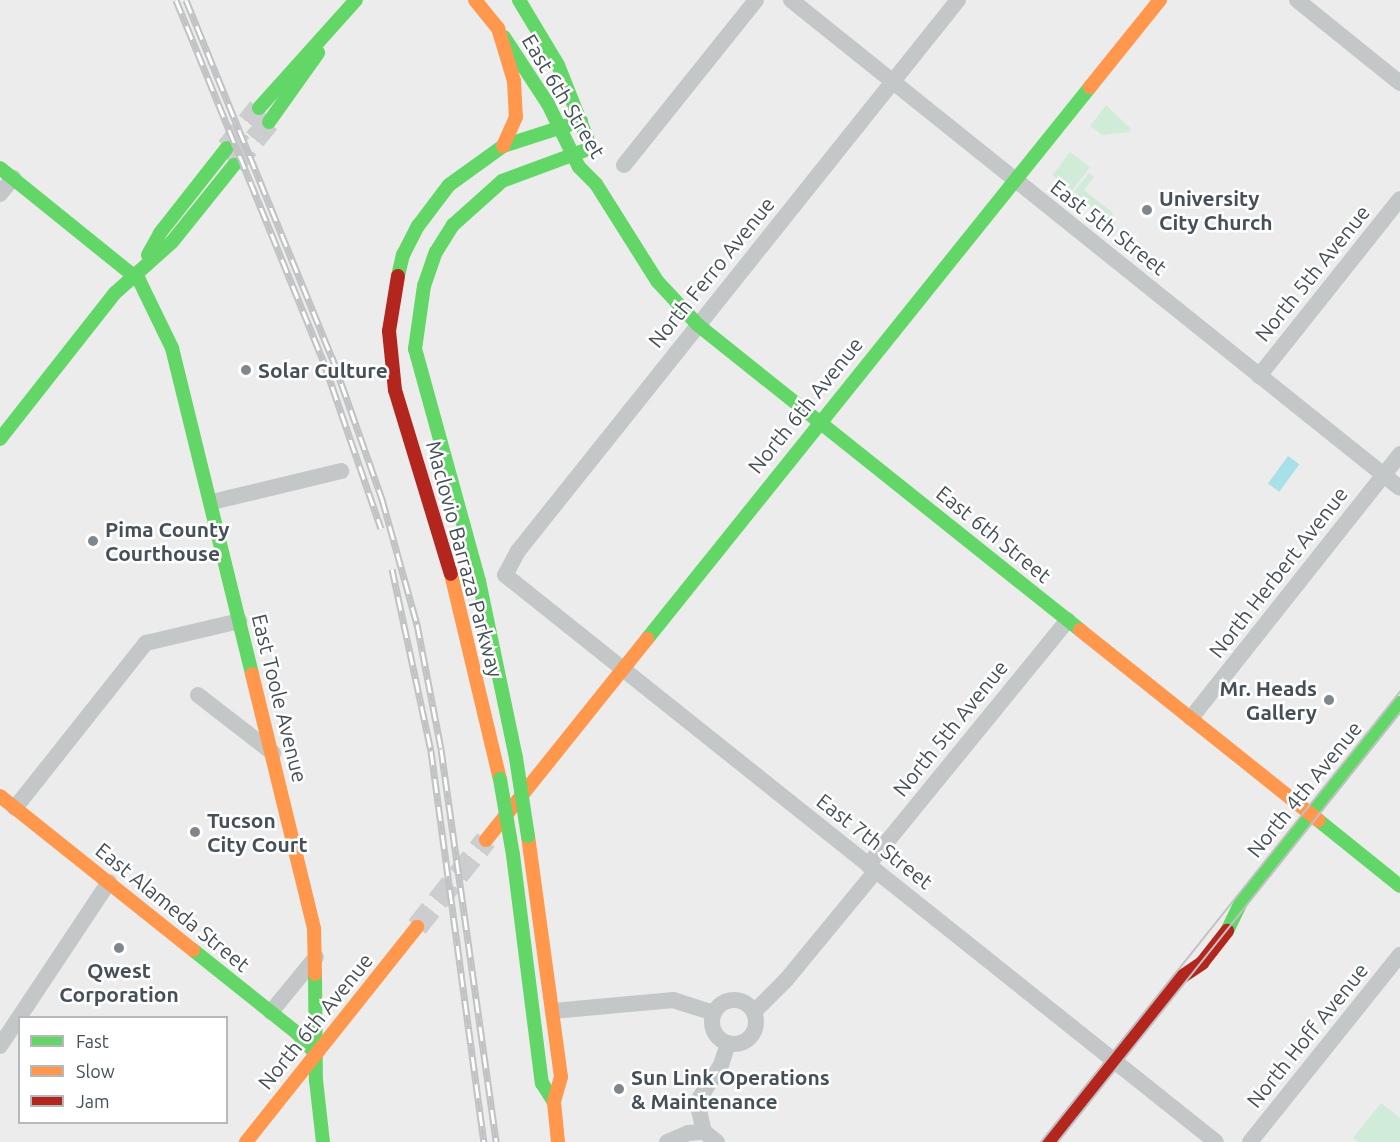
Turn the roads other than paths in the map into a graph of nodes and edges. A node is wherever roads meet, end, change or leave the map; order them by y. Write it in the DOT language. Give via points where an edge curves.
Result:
graph roads {
  1 [pos="356,0"];
  2 [pos="475,0"];
  3 [pos="519,0"];
  4 [pos="756,0"];
  5 [pos="791,0"];
  6 [pos="958,0"];
  7 [pos="1160,0"];
  8 [pos="1297,0"];
  9 [pos="498,28"];
  10 [pos="331,31"];
  11 [pos="892,82"];
  12 [pos="1400,83"];
  13 [pos="259,108"];
  14 [pos="581,121"];
  15 [pos="269,122"];
  16 [pos="559,128"];
  17 [pos="502,146"];
  18 [pos="227,148"];
  19 [pos="591,148"];
  20 [pos="573,155"];
  21 [pos="0,158"];
  22 [pos="234,165"];
  23 [pos="624,165"];
  24 [pos="6,173"];
  25 [pos="1014,182"];
  26 [pos="596,184"];
  27 [pos="0,194"];
  28 [pos="1400,199"];
  29 [pos="53,211"];
  30 [pos="136,277"];
  31 [pos="698,325"];
  32 [pos="1259,376"];
  33 [pos="819,422"];
  34 [pos="0,439"];
  35 [pos="1400,454"];
  36 [pos="340,471"];
  37 [pos="1383,475"];
  38 [pos="1400,488"];
  39 [pos="212,502"];
  40 [pos="505,575"];
  41 [pos="1068,620"];
  42 [pos="239,621"];
  43 [pos="623,670"];
  44 [pos="198,695"];
  45 [pos="1400,703"];
  46 [pos="1191,718"];
  47 [pos="273,753"];
  48 [pos="0,796"];
  49 [pos="15,808"];
  50 [pos="1311,815"];
  51 [pos="486,840"];
  52 [pos="872,868"];
  53 [pos="109,882"];
  54 [pos="1400,886"];
  55 [pos="1241,902"];
  56 [pos="1215,922"];
  57 [pos="417,927"];
  58 [pos="1190,953"];
  59 [pos="1400,955"];
  60 [pos="316,957"];
  61 [pos="1180,978"];
  62 [pos="554,1011"];
  63 [pos="272,1012"];
  64 [pos="754,1012"];
  65 [pos="714,1013"];
  66 [pos="20,1016"];
  67 [pos="18,1020"];
  68 [pos="728,1043"];
  69 [pos="0,1047"];
  70 [pos="316,1054"];
  71 [pos="1114,1061"];
  72 [pos="554,1102"];
  73 [pos="710,1137"];
  74 [pos="246,1142"];
  75 [pos="323,1142"];
  76 [pos="558,1142"];
  77 [pos="667,1142"];
  78 [pos="1049,1142"];
  79 [pos="1216,1142"];
  80 [pos="1250,1142"];
  1 -- 10 [label="main road"];
  2 -- 9 [label="main road, East 6th Street"];
  3 -- 14 [label="main road, East 6th Street" via="544,37"];
  4 -- 23 [label="street"];
  5 -- 11 [label="street, East 5th Street"];
  6 -- 11 [label="street, North Ferro Avenue"];
  7 -- 25 [label="main road, North 6th Avenue"];
  8 -- 12 [label="street"];
  9 -- 16 [label="main road, East 6th Street" via="527,69"];
  9 -- 17 [label="main road" via="517,99 516,117"];
  10 -- 13 [label="main road" via="289,71"];
  10 -- 15 [label="main road" via="301,81"];
  11 -- 25 [label="street, East 5th Street"];
  11 -- 31 [label="street, North Ferro Avenue"];
  14 -- 16 [label="main road, Maclovio Barraza Parkway"];
  14 -- 19 [label="main road, East 6th Street"];
  16 -- 17 [label="main road, Maclovio Barraza Parkway"];
  16 -- 20 [label="main road, East 6th Street"];
  17 -- 72 [label="main road, Maclovio Barraza Parkway, bridge" via="449,185 418,226 403,255 389,331 395,390 443,543 500,779 542,1083"];
  18 -- 30 [label="main road" via="160,233"];
  19 -- 20 [label="main road, Maclovio Barraza Parkway"];
  19 -- 26 [label="main road, East 6th Street"];
  20 -- 26 [label="main road, East 6th Street"];
  20 -- 62 [label="main road, Maclovio Barraza Parkway, bridge" via="502,181 453,225 436,252 424,286 416,331 417,367 479,581 516,758"];
  21 -- 29 [label="main road"];
  22 -- 30 [label="main road" via="172,242"];
  24 -- 27 [label="street"];
  24 -- 29 [label="main road"];
  25 -- 32 [label="street, East 5th Street"];
  25 -- 33 [label="main road, North 6th Avenue"];
  26 -- 31 [label="main road, East 6th Street" via="657,281"];
  28 -- 32 [label="street, North 5th Avenue"];
  29 -- 30 [label="main road"];
  30 -- 34 [label="main road" via="115,293"];
  30 -- 39 [label="main road, East Toole Avenue" via="172,348"];
  31 -- 33 [label="main road, East 6th Street"];
  31 -- 40 [label="street, North Ferro Avenue" via="525,542"];
  32 -- 37 [label="street, East 5th Street"];
  33 -- 41 [label="main road, East 6th Street"];
  33 -- 43 [label="main road, North 6th Avenue"];
  35 -- 37 [label="street, North Herbert Avenue"];
  36 -- 39 [label="street"];
  37 -- 38 [label="street, East 5th Street"];
  37 -- 46 [label="street, North Herbert Avenue"];
  39 -- 42 [label="main road, East Toole Avenue"];
  40 -- 43 [label="street, East 7th Street"];
  41 -- 46 [label="main road, East 6th Street"];
  41 -- 52 [label="street, North 5th Avenue"];
  42 -- 47 [label="main road, East Toole Avenue"];
  42 -- 49 [label="street" via="146,643"];
  43 -- 51 [label="main road, North 6th Avenue"];
  43 -- 52 [label="street, East 7th Street"];
  44 -- 47 [label="street"];
  45 -- 50 [label="main road, North 4th Avenue"];
  46 -- 50 [label="main road, East 6th Street"];
  47 -- 60 [label="main road, East Toole Avenue" via="312,916"];
  48 -- 49 [label="main road, East Alameda Street"];
  49 -- 53 [label="main road, East Alameda Street"];
  50 -- 54 [label="main road, East 6th Street"];
  50 -- 55 [label="main road, North 4th Avenue"];
  52 -- 64 [label="street, North 5th Avenue" via="786,980"];
  52 -- 71 [label="street, East 7th Street"];
  53 -- 63 [label="main road, East Alameda Street"];
  53 -- 66 [label="street"];
  55 -- 56 [label="main road, North 4th Avenue"];
  55 -- 61 [label="main road, North 4th Avenue" via="1233,923 1202,963"];
  57 -- 70 [label="main road, North 6th Avenue"];
  58 -- 61 [label="main road, North 4th Avenue"];
  59 -- 80 [label="street, North Hoff Avenue"];
  60 -- 63 [label="street"];
  60 -- 70 [label="main road, East Toole Avenue"];
  61 -- 71 [label="main road, North 4th Avenue"];
  62 -- 65 [label="street" via="673,1000"];
  62 -- 72 [label="main road, Maclovio Barraza Parkway" via="561,1077"];
  63 -- 70 [label="main road, East Alameda Street"];
  64 -- 65 [label="street" via="737,1000 723,1002"];
  64 -- 68 [label="street" via="754,1032 743,1042"];
  65 -- 68 [label="street" via="716,1034"];
  67 -- 69 [label="street"];
  68 -- 73 [label="street" via="721,1065 697,1098"];
  70 -- 74 [label="main road, North 6th Avenue"];
  70 -- 75 [label="main road, East Toole Avenue"];
  71 -- 78 [label="main road, North 4th Avenue"];
  71 -- 79 [label="street, East 7th Street"];
  72 -- 76 [label="main road, Maclovio Barraza Parkway"];
  73 -- 77 [label="street" via="688,1133"];
}
